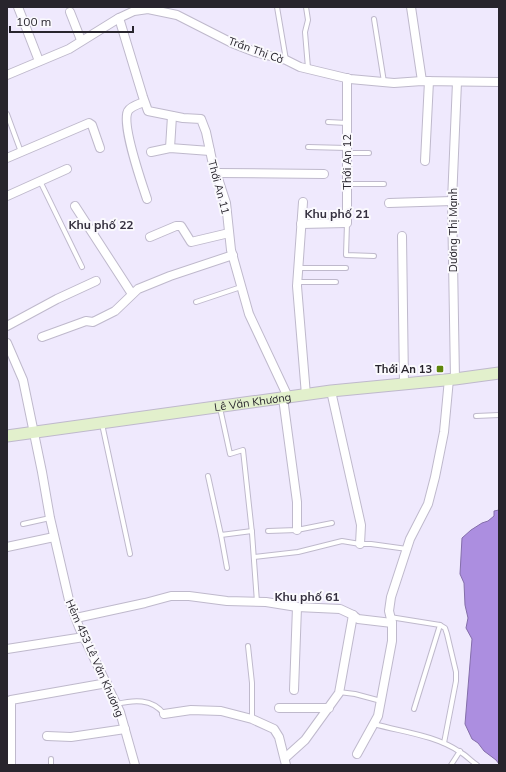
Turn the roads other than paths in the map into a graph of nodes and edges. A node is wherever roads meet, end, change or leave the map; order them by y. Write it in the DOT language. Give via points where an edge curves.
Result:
graph roads {
  1 [pos="18,7"];
  2 [pos="277,7"];
  3 [pos="306,7"];
  4 [pos="411,7"];
  5 [pos="137,9"];
  6 [pos="70,12"];
  7 [pos="120,18"];
  8 [pos="374,19"];
  9 [pos="81,40"];
  10 [pos="286,60"];
  11 [pos="39,61"];
  12 [pos="308,69"];
  13 [pos="7,75"];
  14 [pos="347,78"];
  15 [pos="425,81"];
  16 [pos="384,82"];
  17 [pos="457,82"];
  18 [pos="499,82"];
  19 [pos="144,102"];
  20 [pos="7,114"];
  21 [pos="172,116"];
  22 [pos="328,122"];
  23 [pos="347,123"];
  24 [pos="308,147"];
  25 [pos="100,148"];
  26 [pos="170,148"];
  27 [pos="347,150"];
  28 [pos="210,151"];
  29 [pos="21,152"];
  30 [pos="151,152"];
  31 [pos="369,153"];
  32 [pos="7,158"];
  33 [pos="424,161"];
  34 [pos="67,169"];
  35 [pos="216,173"];
  36 [pos="324,174"];
  37 [pos="40,181"];
  38 [pos="347,184"];
  39 [pos="384,184"];
  40 [pos="7,196"];
  41 [pos="147,199"];
  42 [pos="452,201"];
  43 [pos="302,202"];
  44 [pos="389,203"];
  45 [pos="75,206"];
  46 [pos="301,224"];
  47 [pos="347,224"];
  48 [pos="229,233"];
  49 [pos="402,236"];
  50 [pos="150,237"];
  51 [pos="233,255"];
  52 [pos="374,256"];
  53 [pos="82,267"];
  54 [pos="298,268"];
  55 [pos="346,268"];
  56 [pos="96,281"];
  57 [pos="297,282"];
  58 [pos="336,282"];
  59 [pos="241,288"];
  60 [pos="132,294"];
  61 [pos="196,302"];
  62 [pos="7,326"];
  63 [pos="42,337"];
  64 [pos="7,342"];
  65 [pos="9,352"];
  66 [pos="499,373"];
  67 [pos="452,379"];
  68 [pos="404,384"];
  69 [pos="332,391"];
  70 [pos="306,395"];
  71 [pos="285,397"];
  72 [pos="220,407"];
  73 [pos="499,414"];
  74 [pos="476,416"];
  75 [pos="102,424"];
  76 [pos="34,432"];
  77 [pos="7,436"];
  78 [pos="208,476"];
  79 [pos="50,518"];
  80 [pos="332,522"];
  81 [pos="23,524"];
  82 [pos="297,530"];
  83 [pos="252,531"];
  84 [pos="268,532"];
  85 [pos="221,535"];
  86 [pos="54,538"];
  87 [pos="360,544"];
  88 [pos="7,547"];
  89 [pos="407,549"];
  90 [pos="130,554"];
  91 [pos="254,557"];
  92 [pos="227,568"];
  93 [pos="258,602"];
  94 [pos="297,607"];
  95 [pos="353,615"];
  96 [pos="76,618"];
  97 [pos="391,620"];
  98 [pos="440,625"];
  99 [pos="84,637"];
  100 [pos="248,646"];
  101 [pos="7,649"];
  102 [pos="107,683"];
  103 [pos="294,690"];
  104 [pos="339,692"];
  105 [pos="381,701"];
  106 [pos="9,703"];
  107 [pos="117,704"];
  108 [pos="279,708"];
  109 [pos="329,708"];
  110 [pos="414,709"];
  111 [pos="164,714"];
  112 [pos="252,719"];
  113 [pos="374,724"];
  114 [pos="125,729"];
  115 [pos="47,736"];
  116 [pos="444,743"];
  117 [pos="460,751"];
  118 [pos="358,754"];
  119 [pos="51,759"];
  120 [pos="286,761"];
  121 [pos="11,765"];
  122 [pos="51,765"];
  123 [pos="135,765"];
  124 [pos="451,765"];
  125 [pos="477,765"];
  1 -- 11 [label="street"];
  2 -- 10 [label="lane"];
  3 -- 12 [label="lane"];
  4 -- 15 [label="street"];
  5 -- 7 [label="street, Trần Thị Cờ"];
  5 -- 10 [label="street, Trần Thị Cờ" via="178,15 255,52"];
  6 -- 9 [label="street"];
  7 -- 9 [label="street, Trần Thị Cờ"];
  7 -- 19 [label="street"];
  8 -- 16 [label="lane"];
  9 -- 11 [label="street, Trần Thị Cờ" via="69,49"];
  10 -- 12 [label="street, Trần Thị Cờ"];
  11 -- 13 [label="street, Trần Thị Cờ"];
  12 -- 14 [label="street, Trần Thị Cờ"];
  14 -- 16 [label="street, Trần Thị Cờ"];
  14 -- 23 [label="street, Thới An 12"];
  15 -- 16 [label="street, Trần Thị Cờ"];
  15 -- 17 [label="street, Trần Thị Cờ"];
  15 -- 33 [label="street"];
  17 -- 18 [label="street, Trần Thị Cờ"];
  17 -- 42 [label="street, Dương Thị Mạnh"];
  19 -- 21 [label="street, Thới An 11" via="148,111"];
  19 -- 41 [label="street" via="132,107 127,116 132,152"];
  20 -- 29 [label="lane"];
  21 -- 26 [label="street"];
  21 -- 28 [label="street, Thới An 11" via="201,119"];
  22 -- 23 [label="lane"];
  23 -- 27 [label="street, Thới An 12"];
  24 -- 27 [label="lane"];
  25 -- 29 [label="street" via="89,123"];
  26 -- 28 [label="street"];
  26 -- 30 [label="street"];
  27 -- 31 [label="lane"];
  27 -- 38 [label="street, Thới An 12"];
  28 -- 35 [label="street, Thới An 11"];
  29 -- 32 [label="street"];
  34 -- 37 [label="street"];
  35 -- 36 [label="street"];
  35 -- 48 [label="street, Thới An 11" via="226,203"];
  37 -- 40 [label="street"];
  37 -- 53 [label="lane"];
  38 -- 39 [label="lane"];
  38 -- 47 [label="street, Thới An 12"];
  42 -- 44 [label="street"];
  42 -- 67 [label="street, Dương Thị Mạnh"];
  43 -- 46 [label="street"];
  45 -- 60 [label="street"];
  46 -- 47 [label="street"];
  46 -- 54 [label="street"];
  47 -- 52 [label="lane" via="346,255"];
  48 -- 50 [label="street" via="191,242 179,226"];
  48 -- 51 [label="street, Thới An 11"];
  49 -- 68 [label="street"];
  51 -- 59 [label="street, Thới An 11"];
  51 -- 60 [label="street" via="170,276"];
  54 -- 55 [label="lane"];
  54 -- 57 [label="street"];
  56 -- 62 [label="street"];
  57 -- 58 [label="lane"];
  57 -- 70 [label="street"];
  59 -- 61 [label="lane"];
  59 -- 71 [label="street, Thới An 11" via="249,314"];
  60 -- 63 [label="street" via="114,311 93,322 86,321"];
  64 -- 65 [label="street, Hẻm 453 Lê Văn Khương"];
  65 -- 76 [label="street, Hẻm 453 Lê Văn Khương" via="23,380"];
  66 -- 67 [label="main road, Lê Văn Khương"];
  67 -- 68 [label="main road, Lê Văn Khương"];
  67 -- 89 [label="street, Dương Thị Mạnh" via="444,432 428,504"];
  68 -- 69 [label="main road, Lê Văn Khương"];
  69 -- 70 [label="main road, Lê Văn Khương"];
  69 -- 87 [label="street" via="361,525"];
  70 -- 71 [label="main road, Lê Văn Khương"];
  71 -- 72 [label="main road, Lê Văn Khương"];
  71 -- 82 [label="street, Thới An 11" via="297,502"];
  72 -- 75 [label="main road, Lê Văn Khương"];
  72 -- 83 [label="lane" via="230,454 243,450"];
  73 -- 74 [label="lane"];
  75 -- 76 [label="main road, Lê Văn Khương"];
  75 -- 90 [label="lane"];
  76 -- 77 [label="main road, Lê Văn Khương"];
  76 -- 79 [label="street, Hẻm 453 Lê Văn Khương"];
  78 -- 85 [label="lane"];
  79 -- 81 [label="lane"];
  79 -- 86 [label="street, Hẻm 453 Lê Văn Khương"];
  80 -- 82 [label="lane"];
  82 -- 84 [label="lane"];
  83 -- 85 [label="lane"];
  83 -- 91 [label="lane"];
  85 -- 92 [label="lane"];
  86 -- 88 [label="street"];
  86 -- 96 [label="street, Hẻm 453 Lê Văn Khương"];
  87 -- 89 [label="lane"];
  87 -- 91 [label="lane" via="342,541 298,552"];
  89 -- 97 [label="street, Dương Thị Mạnh" via="391,597"];
  91 -- 93 [label="lane"];
  93 -- 94 [label="street"];
  93 -- 96 [label="street" via="171,596"];
  94 -- 95 [label="street" via="340,609"];
  94 -- 103 [label="street"];
  95 -- 97 [label="street" via="358,619"];
  95 -- 104 [label="street"];
  96 -- 99 [label="street, Hẻm 453 Lê Văn Khương"];
  97 -- 98 [label="lane"];
  97 -- 105 [label="street, Dương Thị Mạnh" via="392,641"];
  98 -- 110 [label="lane"];
  98 -- 116 [label="lane" via="445,628 456,672"];
  99 -- 101 [label="street"];
  99 -- 102 [label="street, Hẻm 453 Lê Văn Khương"];
  100 -- 112 [label="lane"];
  102 -- 106 [label="street" via="11,700"];
  102 -- 107 [label="street, Hẻm 453 Lê Văn Khương"];
  104 -- 105 [label="lane"];
  104 -- 109 [label="street"];
  105 -- 113 [label="street, Dương Thị Mạnh"];
  106 -- 121 [label="street"];
  107 -- 111 [label="lane" via="136,700 154,706"];
  107 -- 114 [label="street, Hẻm 453 Lê Văn Khương"];
  108 -- 109 [label="street"];
  109 -- 120 [label="street"];
  111 -- 112 [label="street" via="191,710 221,711"];
  112 -- 120 [label="street" via="274,730 280,738"];
  113 -- 116 [label="lane"];
  113 -- 118 [label="street, Dương Thị Mạnh"];
  114 -- 115 [label="street" via="71,737"];
  114 -- 123 [label="street, Hẻm 453 Lê Văn Khương"];
  116 -- 117 [label="lane"];
  117 -- 124 [label="lane"];
  117 -- 125 [label="lane"];
  119 -- 122 [label="lane"];
}
